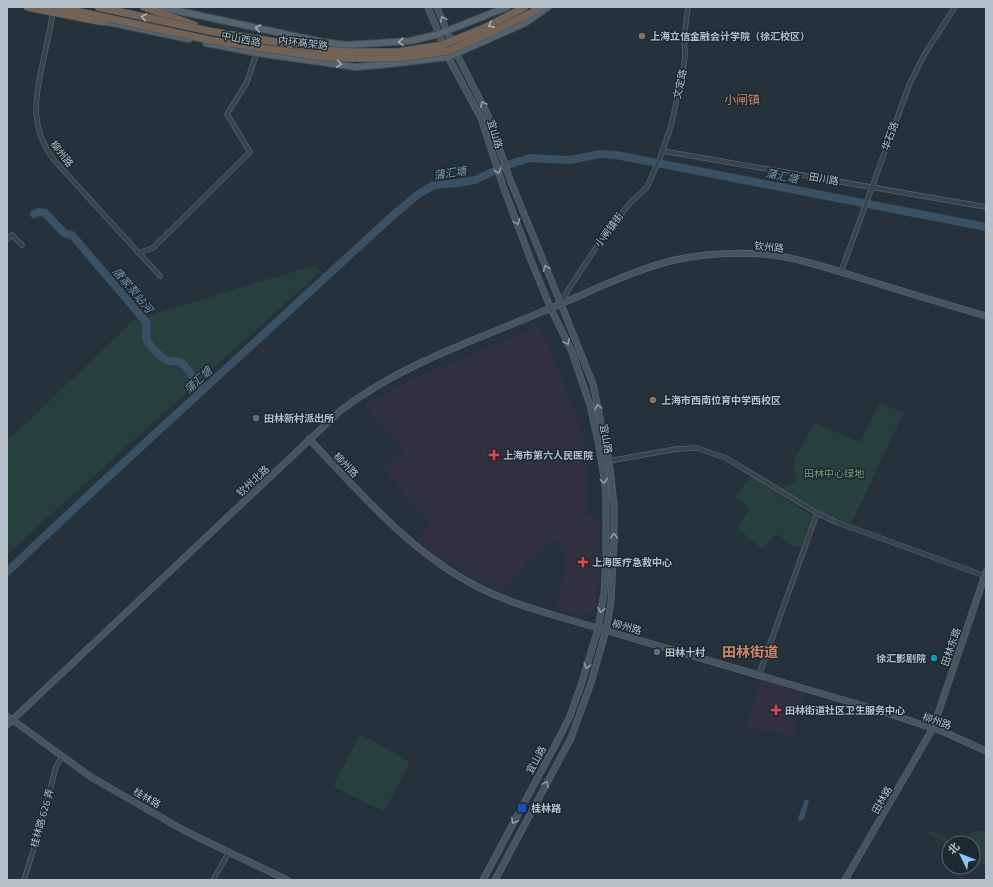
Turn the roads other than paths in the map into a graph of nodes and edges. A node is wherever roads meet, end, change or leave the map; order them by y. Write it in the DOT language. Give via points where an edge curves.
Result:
graph roads {
  1 [pos="27,7"];
  2 [pos="41,7"];
  3 [pos="98,7"];
  4 [pos="144,7"];
  5 [pos="160,7"];
  6 [pos="428,7"];
  7 [pos="437,7"];
  8 [pos="507,7"];
  9 [pos="526,7"];
  10 [pos="540,7"];
  11 [pos="548,7"];
  12 [pos="688,7"];
  13 [pos="955,7"];
  14 [pos="55,8"];
  15 [pos="209,31"];
  16 [pos="448,31"];
  17 [pos="439,34"];
  18 [pos="212,41"];
  19 [pos="257,53"];
  20 [pos="456,53"];
  21 [pos="448,56"];
  22 [pos="663,151"];
  23 [pos="660,158"];
  24 [pos="872,188"];
  25 [pos="986,207"];
  26 [pos="7,239"];
  27 [pos="22,245"];
  28 [pos="138,253"];
  29 [pos="842,272"];
  30 [pos="160,276"];
  31 [pos="561,304"];
  32 [pos="550,309"];
  33 [pos="986,316"];
  34 [pos="310,439"];
  35 [pos="609,461"];
  36 [pos="817,513"];
  37 [pos="985,574"];
  38 [pos="598,629"];
  39 [pos="606,630"];
  40 [pos="759,675"];
  41 [pos="7,716"];
  42 [pos="13,720"];
  43 [pos="7,725"];
  44 [pos="933,728"];
  45 [pos="986,751"];
  46 [pos="62,756"];
  47 [pos="229,852"];
  48 [pos="24,880"];
  49 [pos="213,880"];
  50 [pos="287,880"];
  51 [pos="483,880"];
  52 [pos="495,880"];
  53 [pos="845,880"];
  1 -- 18 [label="highway, bridge"];
  2 -- 14 [label="main road, 中山西路"];
  15 -- 3 [label="highway, 内环高架路, one-way, bridge"];
  4 -- 15 [label="highway, bridge"];
  17 -- 5 [label="main road, 中山西路, one-way" via="410,41 345,45 310,40"];
  6 -- 17 [label="street, 宜山路"];
  16 -- 7 [label="street, 宜山路, one-way"];
  8 -- 16 [label="main road, 中山西路"];
  9 -- 15 [label="highway, 内环高架路, one-way, bridge" via="442,45 397,52 325,50"];
  10 -- 18 [label="highway, 内环高架路, bridge" via="448,51 399,58 322,57"];
  11 -- 20 [label="main road, 中山西路" via="525,23"];
  12 -- 22 [label="street, 文定路" via="683,71"];
  13 -- 24 [label="street, 华石路" via="916,69 902,100"];
  14 -- 18 [label="highway, 内环高架路, bridge"];
  14 -- 19 [label="main road, 中山西路" via="100,21"];
  14 -- 28 [label="street, 柳州路" via="36,94 35,111 39,133 54,160"];
  16 -- 17 [label="main road, 中山西路"];
  16 -- 20 [label="street, 宜山路"];
  17 -- 21 [label="street, 宜山路"];
  19 -- 21 [label="main road, 中山西路, one-way" via="356,67"];
  19 -- 28 [label="street" via="246,84 227,114 250,152 153,248"];
  20 -- 21 [label="main road, 中山西路"];
  31 -- 20 [label="street, 宜山路, one-way" via="511,182 487,112"];
  21 -- 32 [label="street, 宜山路, one-way" via="481,118 492,157"];
  22 -- 23 [label="street, 文定路"];
  22 -- 24 [label="street, 田川路"];
  23 -- 31 [label="street, 小闸镇街" via="647,187 629,204 585,262"];
  24 -- 25 [label="street, 田川路"];
  24 -- 29 [label="street, 华石路"];
  26 -- 27 [label="street" via="12,235"];
  28 -- 30 [label="street, 柳州路"];
  29 -- 31 [label="street, 钦州路" via="765,254 709,254 652,267"];
  29 -- 33 [label="street, 钦州路"];
  31 -- 32 [label="street, 钦州路"];
  35 -- 31 [label="street, 宜山路, one-way" via="592,384"];
  32 -- 34 [label="street, 钦州北路" via="388,378 345,407"];
  32 -- 38 [label="street, 宜山路, one-way" via="572,352 590,405 605,485 606,570"];
  34 -- 38 [label="street, 柳州路" via="394,527 413,545 445,568 504,599"];
  34 -- 42 [label="street, 钦州北路"];
  35 -- 36 [label="street" via="676,449 697,448 726,458"];
  39 -- 35 [label="street, 宜山路, one-way" via="611,602 614,541 614,504"];
  36 -- 37 [label="street"];
  36 -- 40 [label="street"];
  37 -- 44 [label="street, 田林东路"];
  38 -- 39 [label="street, 柳州路"];
  38 -- 51 [label="street, 宜山路, one-way" via="570,716"];
  39 -- 40 [label="street, 柳州路"];
  52 -- 39 [label="street, 宜山路, one-way" via="571,738 591,683"];
  40 -- 44 [label="street, 柳州路"];
  41 -- 42 [label="street, 桂林路"];
  42 -- 43 [label="street, 钦州北路"];
  42 -- 46 [label="street, 桂林路"];
  44 -- 45 [label="street, 柳州路"];
  44 -- 53 [label="street, 田林路"];
  46 -- 47 [label="street, 桂林路" via="91,777 185,831"];
  46 -- 48 [label="street, 桂林路 626 弄" via="56,767"];
  47 -- 49 [label="street"];
  47 -- 50 [label="street, 桂林路"];
}
